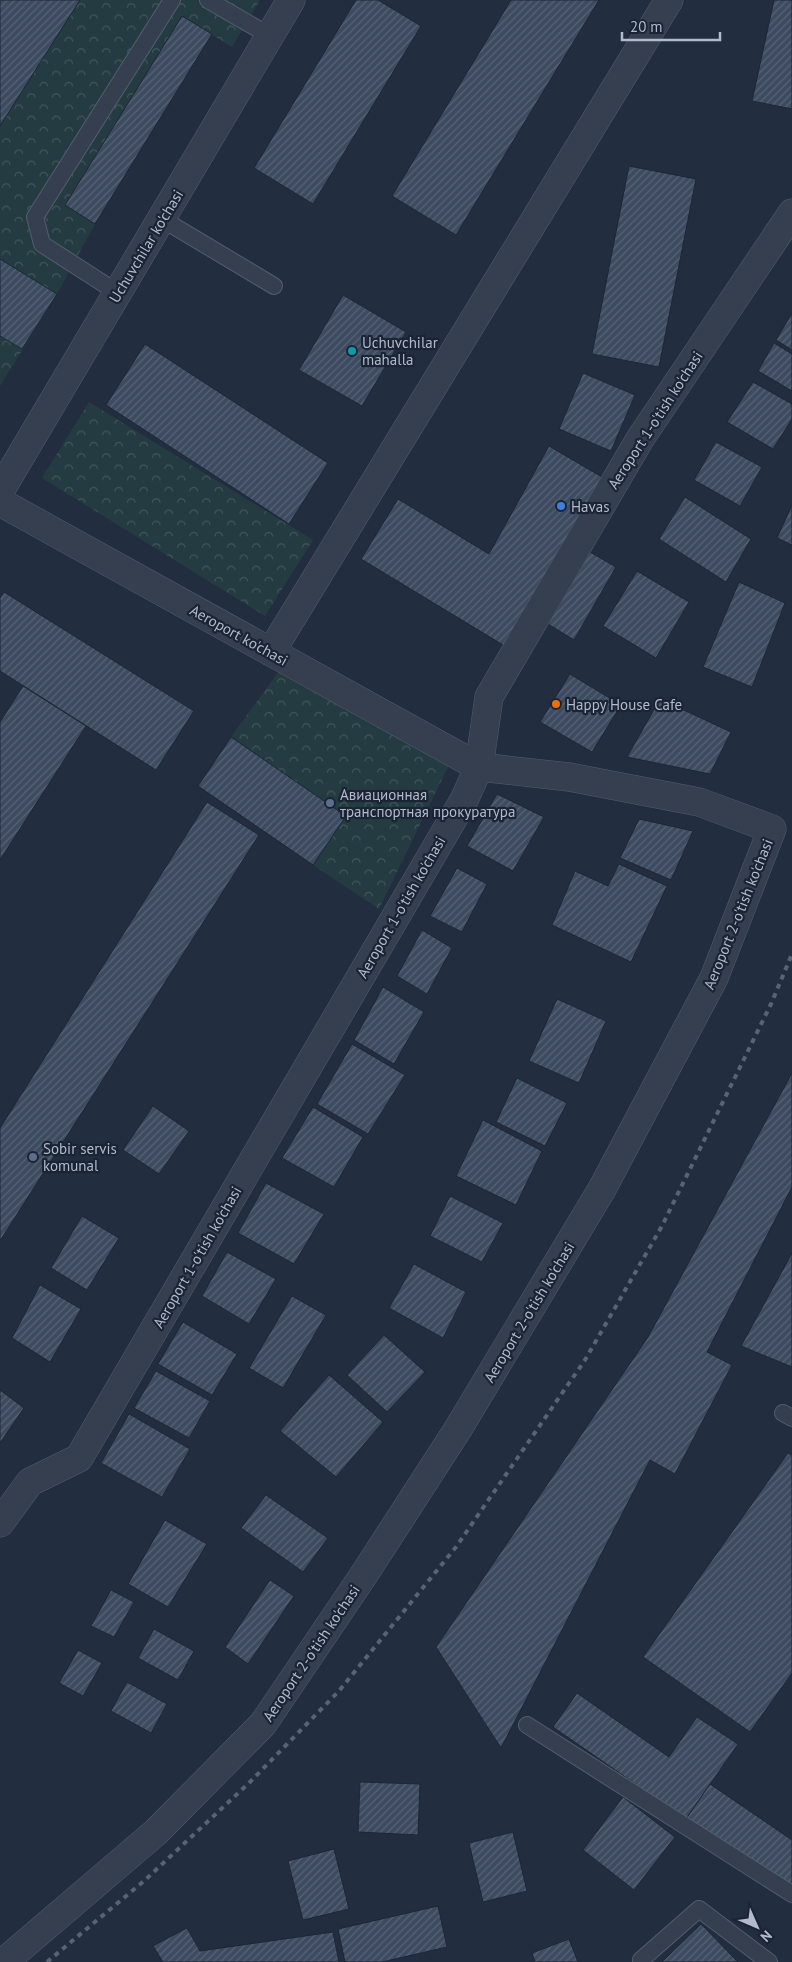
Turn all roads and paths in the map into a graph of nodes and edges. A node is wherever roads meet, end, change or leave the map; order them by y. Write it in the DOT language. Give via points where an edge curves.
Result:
graph roads {
  1 [pos="172,0"];
  2 [pos="208,0"];
  3 [pos="291,0"];
  4 [pos="669,0"];
  5 [pos="270,36"];
  6 [pos="792,213"];
  7 [pos="162,219"];
  8 [pos="274,286"];
  9 [pos="118,293"];
  10 [pos="0,492"];
  11 [pos="0,502"];
  12 [pos="272,652"];
  13 [pos="479,767"];
  14 [pos="0,1523"];
  15 [pos="527,1725"];
  16 [pos="792,1894"];
  17 [pos="4,1962"];
  18 [pos="642,1962"];
  19 [pos="769,1962"];
  1 -- 9 [label="lane" via="35,217 42,244"];
  2 -- 5 [label="lane"];
  3 -- 5 [label="street, Uchuvchilar ko'chasi"];
  4 -- 12 [label="street"];
  5 -- 7 [label="street, Uchuvchilar ko'chasi"];
  6 -- 13 [label="street, Aeroport 1-o'tish ko'chasi" via="640,439 489,697"];
  7 -- 8 [label="lane"];
  7 -- 9 [label="street, Uchuvchilar ko'chasi"];
  9 -- 10 [label="street, Uchuvchilar ko'chasi"];
  11 -- 12 [label="street, Aeroport ko'chasi"];
  12 -- 13 [label="street, Aeroport ko'chasi"];
  13 -- 14 [label="street, Aeroport 1-o'tish ko'chasi" via="464,800 79,1458 30,1482"];
  13 -- 17 [label="street, Aeroport 2-o'tish ko'chasi" via="570,777 699,802 772,829 714,978 602,1189 458,1429 264,1724 156,1832"];
  15 -- 16 [label="lane"];
  18 -- 19 [label="lane" via="699,1910"];
}
